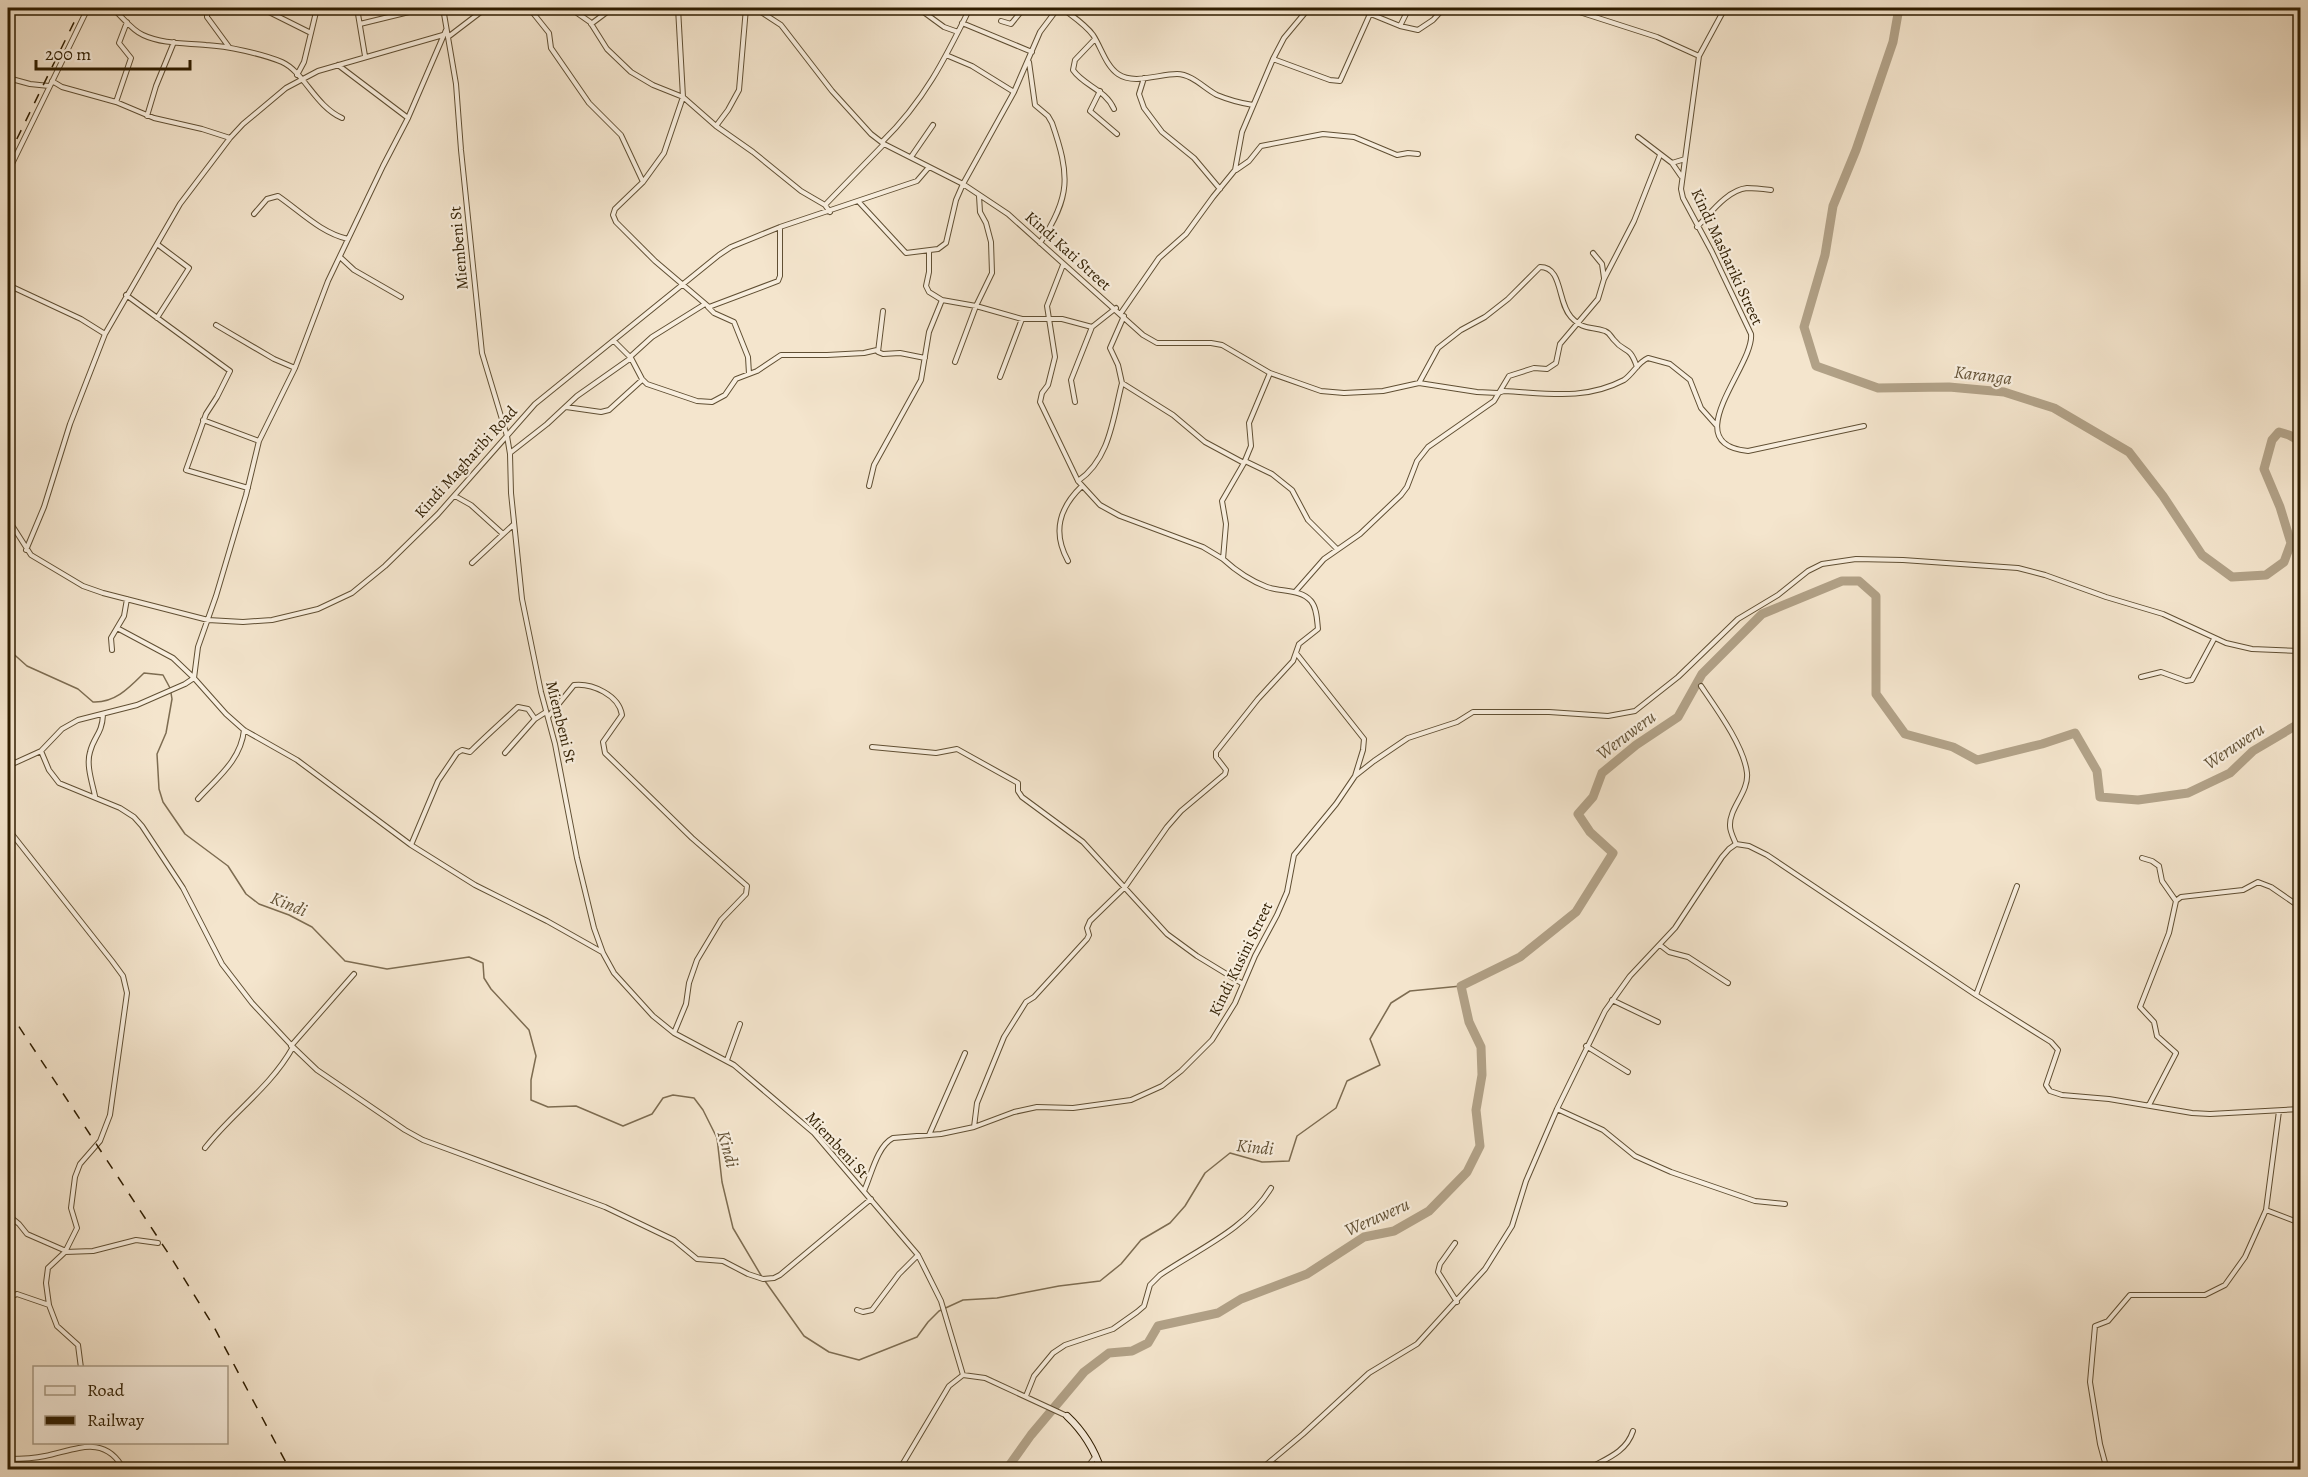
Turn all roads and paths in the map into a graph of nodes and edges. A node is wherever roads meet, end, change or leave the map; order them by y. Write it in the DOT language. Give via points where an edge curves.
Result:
graph roads {
  1 [pos="88,8"];
  2 [pos="112,8"];
  3 [pos="207,8"];
  4 [pos="261,8"];
  5 [pos="317,8"];
  6 [pos="357,8"];
  7 [pos="443,8"];
  8 [pos="486,8"];
  9 [pos="529,8"];
  10 [pos="570,8"];
  11 [pos="607,8"];
  12 [pos="678,8"];
  13 [pos="746,8"];
  14 [pos="755,8"];
  15 [pos="918,8"];
  16 [pos="970,8"];
  17 [pos="1024,8"];
  18 [pos="1050,8"];
  19 [pos="1309,8"];
  20 [pos="1356,8"];
  21 [pos="1409,8"];
  22 [pos="1443,8"];
  23 [pos="1567,8"];
  24 [pos="1725,8"];
  25 [pos="1058,9"];
  26 [pos="409,12"];
  27 [pos="1370,14"];
  28 [pos="1001,21"];
  29 [pos="127,22"];
  30 [pos="962,23"];
  31 [pos="360,24"];
  32 [pos="591,24"];
  33 [pos="1400,26"];
  34 [pos="958,32"];
  35 [pos="311,33"];
  36 [pos="446,34"];
  37 [pos="1095,39"];
  38 [pos="174,42"];
  39 [pos="229,48"];
  40 [pos="1032,52"];
  41 [pos="946,55"];
  42 [pos="1699,56"];
  43 [pos="365,57"];
  44 [pos="1274,59"];
  45 [pos="1029,60"];
  46 [pos="337,64"];
  47 [pos="297,75"];
  48 [pos="8,78"];
  49 [pos="1144,78"];
  50 [pos="301,80"];
  51 [pos="51,83"];
  52 [pos="1100,91"];
  53 [pos="1014,92"];
  54 [pos="682,97"];
  55 [pos="116,102"];
  56 [pos="1253,105"];
  57 [pos="1114,109"];
  58 [pos="147,116"];
  59 [pos="342,118"];
  60 [pos="408,118"];
  61 [pos="933,125"];
  62 [pos="716,126"];
  63 [pos="1117,134"];
  64 [pos="1638,136"];
  65 [pos="230,138"];
  66 [pos="883,143"];
  67 [pos="1418,154"];
  68 [pos="1660,155"];
  69 [pos="911,157"];
  70 [pos="1685,159"];
  71 [pos="1672,163"];
  72 [pos="929,166"];
  73 [pos="1235,170"];
  74 [pos="8,172"];
  75 [pos="1682,177"];
  76 [pos="643,182"];
  77 [pos="963,184"];
  78 [pos="1220,189"];
  79 [pos="1771,190"];
  80 [pos="979,196"];
  81 [pos="858,201"];
  82 [pos="825,206"];
  83 [pos="830,212"];
  84 [pos="254,214"];
  85 [pos="780,227"];
  86 [pos="1697,227"];
  87 [pos="348,239"];
  88 [pos="1040,243"];
  89 [pos="157,244"];
  90 [pos="929,252"];
  91 [pos="1593,253"];
  92 [pos="340,257"];
  93 [pos="1063,265"];
  94 [pos="1604,279"];
  95 [pos="682,282"];
  96 [pos="8,285"];
  97 [pos="126,295"];
  98 [pos="400,297"];
  99 [pos="942,300"];
  100 [pos="706,305"];
  101 [pos="976,306"];
  102 [pos="1116,308"];
  103 [pos="883,311"];
  104 [pos="1123,315"];
  105 [pos="157,318"];
  106 [pos="1022,319"];
  107 [pos="1048,319"];
  108 [pos="1576,323"];
  109 [pos="216,325"];
  110 [pos="1092,327"];
  111 [pos="105,334"];
  112 [pos="614,341"];
  113 [pos="878,350"];
  114 [pos="631,357"];
  115 [pos="925,358"];
  116 [pos="955,362"];
  117 [pos="1637,367"];
  118 [pos="295,368"];
  119 [pos="1270,373"];
  120 [pos="749,374"];
  121 [pos="1000,377"];
  122 [pos="642,379"];
  123 [pos="1122,383"];
  124 [pos="1419,383"];
  125 [pos="1498,393"];
  126 [pos="1076,402"];
  127 [pos="565,407"];
  128 [pos="203,420"];
  129 [pos="1717,426"];
  130 [pos="1864,426"];
  131 [pos="507,436"];
  132 [pos="259,441"];
  133 [pos="510,454"];
  134 [pos="1245,462"];
  135 [pos="1078,482"];
  136 [pos="869,486"];
  137 [pos="1082,486"];
  138 [pos="248,488"];
  139 [pos="455,496"];
  140 [pos="8,519"];
  141 [pos="514,524"];
  142 [pos="502,534"];
  143 [pos="1337,549"];
  144 [pos="26,550"];
  145 [pos="1223,559"];
  146 [pos="1068,561"];
  147 [pos="472,563"];
  148 [pos="1295,592"];
  149 [pos="127,599"];
  150 [pos="208,620"];
  151 [pos="117,628"];
  152 [pos="2214,639"];
  153 [pos="112,650"];
  154 [pos="2301,651"];
  155 [pos="1296,652"];
  156 [pos="2141,677"];
  157 [pos="195,678"];
  158 [pos="1701,686"];
  159 [pos="546,712"];
  160 [pos="103,715"];
  161 [pos="548,717"];
  162 [pos="535,719"];
  163 [pos="244,730"];
  164 [pos="872,747"];
  165 [pos="41,751"];
  166 [pos="505,753"];
  167 [pos="8,766"];
  168 [pos="1355,776"];
  169 [pos="95,797"];
  170 [pos="198,799"];
  171 [pos="8,829"];
  172 [pos="411,844"];
  173 [pos="1736,844"];
  174 [pos="2142,858"];
  175 [pos="2017,886"];
  176 [pos="1125,887"];
  177 [pos="2176,901"];
  178 [pos="2301,907"];
  179 [pos="1660,945"];
  180 [pos="603,953"];
  181 [pos="354,974"];
  182 [pos="1728,983"];
  183 [pos="1243,984"];
  184 [pos="1976,995"];
  185 [pos="1612,1000"];
  186 [pos="1658,1022"];
  187 [pos="740,1024"];
  188 [pos="674,1033"];
  189 [pos="292,1046"];
  190 [pos="1586,1046"];
  191 [pos="965,1053"];
  192 [pos="727,1060"];
  193 [pos="1628,1072"];
  194 [pos="2149,1105"];
  195 [pos="1557,1109"];
  196 [pos="2301,1109"];
  197 [pos="2279,1111"];
  198 [pos="974,1127"];
  199 [pos="929,1135"];
  200 [pos="205,1148"];
  201 [pos="1271,1188"];
  202 [pos="864,1191"];
  203 [pos="871,1200"];
  204 [pos="1785,1204"];
  205 [pos="2266,1210"];
  206 [pos="8,1215"];
  207 [pos="2301,1223"];
  208 [pos="158,1243"];
  209 [pos="1455,1243"];
  210 [pos="66,1251"];
  211 [pos="918,1255"];
  212 [pos="8,1298"];
  213 [pos="1457,1302"];
  214 [pos="49,1305"];
  215 [pos="857,1310"];
  216 [pos="81,1366"];
  217 [pos="963,1375"];
  218 [pos="1026,1396"];
  219 [pos="1067,1416"];
  220 [pos="1633,1431"];
  221 [pos="79,1445"];
  222 [pos="1097,1456"];
  223 [pos="8,1459"];
  224 [pos="1269,1462"];
  225 [pos="124,1470"];
  226 [pos="899,1470"];
  227 [pos="1085,1470"];
  228 [pos="1101,1470"];
  229 [pos="1260,1470"];
  230 [pos="1296,1470"];
  231 [pos="1586,1470"];
  232 [pos="2107,1470"];
  1 -- 51 [label="street"];
  2 -- 29 [label="street"];
  3 -- 39 [label="street" via="207,17"];
  4 -- 35 [label="street"];
  5 -- 35 [label="street"];
  6 -- 31 [label="street"];
  7 -- 36 [label="street, Miembeni St"];
  8 -- 36 [label="street"];
  9 -- 76 [label="street" via="549,33 551,48 589,103 621,135"];
  10 -- 32 [label="street"];
  11 -- 32 [label="street"];
  12 -- 54 [label="street"];
  13 -- 62 [label="street" via="740,90"];
  14 -- 66 [label="street, Kindi Kati Street" via="781,25 852,114"];
  15 -- 34 [label="street"];
  16 -- 30 [label="street"];
  17 -- 28 [label="street" via="1011,24"];
  18 -- 25 [label="street"];
  19 -- 44 [label="street" via="1284,38"];
  20 -- 27 [label="street"];
  21 -- 33 [label="street"];
  22 -- 33 [label="street" via="1418,30"];
  23 -- 42 [label="street"];
  24 -- 42 [label="street, Kindi Mashariki Street"];
  25 -- 37 [label="street" via="1081,23"];
  25 -- 40 [label="street" via="1043,26"];
  26 -- 31 [label="street"];
  27 -- 33 [label="street"];
  27 -- 44 [label="street" via="1340,81"];
  29 -- 38 [label="street" via="144,36"];
  29 -- 55 [label="street" via="119,43 131,58"];
  30 -- 34 [label="street"];
  30 -- 40 [label="street"];
  31 -- 43 [label="street"];
  32 -- 54 [label="street" via="607,49 632,72"];
  34 -- 41 [label="street"];
  35 -- 47 [label="street"];
  36 -- 43 [label="street"];
  36 -- 60 [label="street"];
  36 -- 131 [label="street, Miembeni St" via="456,84 482,353"];
  37 -- 49 [label="street" via="1117,73"];
  37 -- 52 [label="street" via="1076,60 1073,70"];
  38 -- 39 [label="street"];
  38 -- 58 [label="street"];
  39 -- 47 [label="street" via="284,63"];
  40 -- 45 [label="street"];
  41 -- 53 [label="street"];
  41 -- 66 [label="street" via="908,117"];
  42 -- 70 [label="street, Kindi Mashariki Street"];
  43 -- 46 [label="street"];
  44 -- 56 [label="street"];
  45 -- 53 [label="street"];
  45 -- 88 [label="street" via="1035,105 1052,123 1065,177 1061,208"];
  46 -- 50 [label="street"];
  46 -- 60 [label="street"];
  47 -- 50 [label="street"];
  48 -- 51 [label="street" via="30,84"];
  49 -- 56 [label="street" via="1178,74 1222,97"];
  49 -- 78 [label="street" via="1139,94 1144,108 1162,132 1194,158"];
  50 -- 59 [label="street" via="330,112"];
  50 -- 65 [label="street" via="286,88"];
  51 -- 55 [label="street"];
  51 -- 74 [label="street"];
  52 -- 57 [label="street"];
  52 -- 63 [label="street" via="1090,111"];
  53 -- 77 [label="street"];
  54 -- 62 [label="street"];
  54 -- 76 [label="street" via="664,153"];
  55 -- 58 [label="street"];
  56 -- 73 [label="street" via="1239,141"];
  58 -- 65 [label="street"];
  60 -- 87 [label="street"];
  61 -- 69 [label="street"];
  62 -- 82 [label="street"];
  64 -- 68 [label="street"];
  65 -- 89 [label="street" via="180,204"];
  66 -- 69 [label="street, Kindi Kati Street"];
  66 -- 82 [label="street"];
  67 -- 73 [label="street" via="1397,156 1354,137 1323,134 1261,146"];
  68 -- 71 [label="street"];
  68 -- 94 [label="street" via="1634,221"];
  69 -- 72 [label="street, Kindi Kati Street"];
  70 -- 71 [label="street"];
  70 -- 75 [label="street, Kindi Mashariki Street"];
  71 -- 75 [label="street"];
  72 -- 77 [label="street, Kindi Kati Street"];
  72 -- 81 [label="street, Kindi Magharibi Road" via="917,181"];
  73 -- 78 [label="street"];
  75 -- 86 [label="street, Kindi Mashariki Street" via="1683,198"];
  76 -- 95 [label="street" via="615,209 614,218 655,261"];
  77 -- 80 [label="street, Kindi Kati Street"];
  77 -- 90 [label="street" via="946,243"];
  78 -- 104 [label="street" via="1186,234 1159,258"];
  79 -- 86 [label="street" via="1738,190"];
  80 -- 88 [label="street, Kindi Kati Street" via="1008,213"];
  80 -- 101 [label="street" via="993,265 991,279"];
  81 -- 83 [label="street, Kindi Magharibi Road"];
  81 -- 90 [label="street" via="903,251"];
  82 -- 83 [label="street"];
  83 -- 85 [label="street, Kindi Magharibi Road"];
  84 -- 87 [label="street" via="267,200 278,196 303,216"];
  85 -- 95 [label="street, Kindi Magharibi Road" via="731,247"];
  85 -- 100 [label="street" via="778,281"];
  86 -- 129 [label="street, Kindi Mashariki Street" via="1752,339 1726,395"];
  87 -- 92 [label="street"];
  88 -- 93 [label="street, Kindi Kati Street"];
  89 -- 97 [label="street"];
  89 -- 105 [label="street" via="189,268"];
  90 -- 99 [label="street" via="926,286"];
  91 -- 94 [label="street" via="1604,268"];
  92 -- 98 [label="street" via="354,270"];
  92 -- 118 [label="street"];
  93 -- 102 [label="street, Kindi Kati Street"];
  93 -- 107 [label="street" via="1049,297"];
  94 -- 108 [label="street" via="1598,299"];
  95 -- 100 [label="street"];
  95 -- 112 [label="street, Kindi Magharibi Road"];
  96 -- 111 [label="street"];
  97 -- 105 [label="street"];
  97 -- 111 [label="street"];
  99 -- 101 [label="street"];
  99 -- 115 [label="street" via="932,322"];
  100 -- 114 [label="street" via="652,338"];
  100 -- 120 [label="street" via="714,314 735,322 748,357"];
  101 -- 106 [label="street"];
  101 -- 116 [label="street"];
  102 -- 104 [label="street, Kindi Kati Street"];
  102 -- 110 [label="street"];
  103 -- 113 [label="street"];
  104 -- 119 [label="street, Kindi Kati Street" via="1157,343 1222,345"];
  104 -- 123 [label="street" via="1110,348"];
  105 -- 128 [label="street" via="230,371"];
  106 -- 107 [label="street"];
  106 -- 121 [label="street"];
  107 -- 110 [label="street"];
  107 -- 135 [label="street" via="1055,357 1040,402"];
  108 -- 117 [label="street" via="1610,334 1630,351"];
  108 -- 124 [label="street" via="1565,311 1553,272 1540,267 1509,299 1438,348"];
  108 -- 125 [label="street" via="1559,346 1554,366 1513,374"];
  109 -- 118 [label="street"];
  110 -- 126 [label="street" via="1071,380"];
  111 -- 144 [label="street"];
  112 -- 114 [label="street"];
  112 -- 131 [label="street, Kindi Magharibi Road" via="535,404"];
  113 -- 115 [label="street" via="883,354 900,352"];
  113 -- 120 [label="street" via="782,355"];
  114 -- 122 [label="street"];
  114 -- 127 [label="street"];
  115 -- 136 [label="street" via="918,387 874,465"];
  117 -- 125 [label="street" via="1624,380 1587,393"];
  117 -- 129 [label="street" via="1648,358 1680,370 1694,384 1701,408"];
  118 -- 132 [label="street"];
  119 -- 124 [label="street, Kindi Kati Street" via="1321,391 1344,393 1383,391"];
  119 -- 134 [label="street" via="1249,423 1252,443"];
  120 -- 122 [label="street" via="736,379 725,395 712,402 697,401"];
  122 -- 127 [label="street" via="609,410"];
  123 -- 134 [label="street" via="1173,415 1205,442"];
  123 -- 135 [label="street" via="1104,452"];
  124 -- 125 [label="street"];
  125 -- 143 [label="street" via="1494,401 1428,447 1401,495 1360,534"];
  127 -- 133 [label="street"];
  128 -- 132 [label="street"];
  128 -- 138 [label="street" via="186,470"];
  129 -- 130 [label="street" via="1730,447 1748,451"];
  131 -- 133 [label="street, Miembeni St"];
  131 -- 139 [label="street, Kindi Magharibi Road"];
  132 -- 138 [label="street"];
  133 -- 141 [label="street, Miembeni St"];
  134 -- 143 [label="street" via="1272,474 1292,490 1308,520"];
  134 -- 145 [label="street" via="1223,496"];
  135 -- 137 [label="street"];
  137 -- 145 [label="street" via="1108,510"];
  137 -- 146 [label="street" via="1070,497 1060,517 1059,537"];
  138 -- 150 [label="street"];
  139 -- 142 [label="street" via="471,505"];
  139 -- 150 [label="street, Kindi Magharibi Road" via="385,566 338,602 272,620"];
  140 -- 144 [label="street, Kindi Magharibi Road"];
  141 -- 142 [label="street"];
  141 -- 159 [label="street, Miembeni St" via="522,600"];
  142 -- 147 [label="street"];
  143 -- 148 [label="street"];
  144 -- 149 [label="street, Kindi Magharibi Road" via="83,586"];
  145 -- 148 [label="street" via="1263,586"];
  148 -- 155 [label="street" via="1312,603 1318,629 1304,639"];
  149 -- 150 [label="street, Kindi Magharibi Road"];
  149 -- 151 [label="street"];
  150 -- 157 [label="street" via="198,647"];
  151 -- 153 [label="street" via="110,642"];
  151 -- 157 [label="street" via="173,658"];
  152 -- 154 [label="street, Kindi Kusini Street" via="2252,649"];
  152 -- 156 [label="street" via="2193,680 2158,672"];
  152 -- 168 [label="street, Kindi Kusini Street" via="2163,614 2045,574 2018,568 1856,559 1816,566 1778,596 1738,619 1678,677 1635,711 1608,716 1473,712 1408,738"];
  155 -- 168 [label="street" via="1364,739"];
  155 -- 176 [label="street" via="1288,668 1216,752 1225,774 1167,827"];
  157 -- 160 [label="street" via="159,697"];
  157 -- 163 [label="street" via="215,704"];
  158 -- 173 [label="street" via="1729,729 1747,773 1730,821"];
  159 -- 161 [label="street, Miembeni St"];
  159 -- 162 [label="street"];
  160 -- 165 [label="street" via="85,717 62,729"];
  160 -- 169 [label="street" via="100,734 89,758"];
  161 -- 180 [label="street, Miembeni St" via="577,858"];
  161 -- 188 [label="street" via="574,685 598,688 620,706 622,715 603,742 605,753 747,886 746,894 722,920 697,960"];
  162 -- 166 [label="street"];
  162 -- 172 [label="street" via="528,709 518,707 470,752 456,753 438,781"];
  163 -- 170 [label="street" via="241,748"];
  163 -- 172 [label="street" via="297,760"];
  164 -- 176 [label="street" via="936,753 960,750 1018,783 1022,797 1083,842"];
  165 -- 167 [label="street"];
  165 -- 169 [label="street" via="59,783"];
  168 -- 183 [label="street, Kindi Kusini Street" via="1294,855 1287,892"];
  169 -- 189 [label="street" via="127,812 142,826 183,888 232,979"];
  171 -- 210 [label="street" via="126,983 110,1115 100,1141 77,1170 71,1208 77,1228"];
  172 -- 180 [label="street" via="475,885"];
  173 -- 179 [label="street" via="1722,857"];
  173 -- 184 [label="street" via="1767,855"];
  174 -- 177 [label="street" via="2159,866 2162,880"];
  175 -- 184 [label="street"];
  176 -- 183 [label="street" via="1179,944"];
  176 -- 198 [label="street" via="1090,921 1087,939 1024,1006 995,1057 977,1103"];
  177 -- 178 [label="street" via="2181,897 2243,890 2258,882"];
  177 -- 194 [label="street" via="2169,933 2140,1006 2154,1022 2157,1036 2176,1053"];
  179 -- 182 [label="street" via="1688,957"];
  179 -- 185 [label="street"];
  180 -- 188 [label="street, Miembeni St" via="632,994"];
  181 -- 189 [label="street"];
  183 -- 198 [label="street, Kindi Kusini Street" via="1212,1041 1181,1071 1150,1093 1131,1100 1073,1108 1036,1107"];
  184 -- 194 [label="street" via="2056,1047 2057,1056 2046,1085 2050,1091"];
  185 -- 186 [label="street"];
  185 -- 190 [label="street"];
  187 -- 192 [label="street"];
  188 -- 192 [label="street, Miembeni St"];
  189 -- 200 [label="street" via="270,1082"];
  189 -- 203 [label="street" via="330,1079 423,1140 605,1207 674,1240 697,1259 723,1261 763,1279 780,1275"];
  190 -- 193 [label="street"];
  190 -- 195 [label="street"];
  191 -- 199 [label="street"];
  192 -- 202 [label="street, Miembeni St" via="814,1133"];
  194 -- 197 [label="street" via="2210,1114"];
  195 -- 204 [label="street" via="1603,1130 1635,1156 1671,1172 1755,1201"];
  195 -- 213 [label="street" via="1526,1181 1512,1226 1485,1269"];
  196 -- 197 [label="street"];
  197 -- 205 [label="street"];
  198 -- 199 [label="street, Kindi Kusini Street"];
  199 -- 202 [label="street, Kindi Kusini Street" via="887,1141"];
  201 -- 218 [label="street" via="1250,1216 1235,1228 1160,1275 1150,1285 1141,1309 1113,1329 1053,1353 1034,1376"];
  202 -- 203 [label="street, Miembeni St"];
  203 -- 211 [label="street, Miembeni St"];
  205 -- 207 [label="street"];
  205 -- 232 [label="street" via="2246,1257 2221,1289 2205,1295 2130,1295 2108,1321 2096,1325 2090,1382"];
  206 -- 210 [label="street" via="27,1234"];
  208 -- 210 [label="street" via="136,1240 93,1251"];
  209 -- 213 [label="street" via="1438,1272"];
  210 -- 214 [label="street" via="48,1268"];
  211 -- 215 [label="street" via="872,1310"];
  211 -- 217 [label="street, Miembeni St" via="941,1301"];
  212 -- 214 [label="street" via="17,1294"];
  213 -- 224 [label="street" via="1417,1344 1369,1373"];
  214 -- 216 [label="street" via="57,1326 78,1345"];
  217 -- 218 [label="street" via="985,1378"];
  217 -- 226 [label="street" via="949,1386"];
  218 -- 219 [label="street"];
  219 -- 222 [label="street" via="1082,1430"];
  220 -- 231 [label="street" via="1618,1453"];
  221 -- 223 [label="street" via="35,1458"];
  221 -- 225 [label="street" via="97,1446 112,1455"];
  222 -- 227 [label="street"];
  222 -- 228 [label="street"];
  224 -- 229 [label="street"];
  224 -- 230 [label="street"];
}
